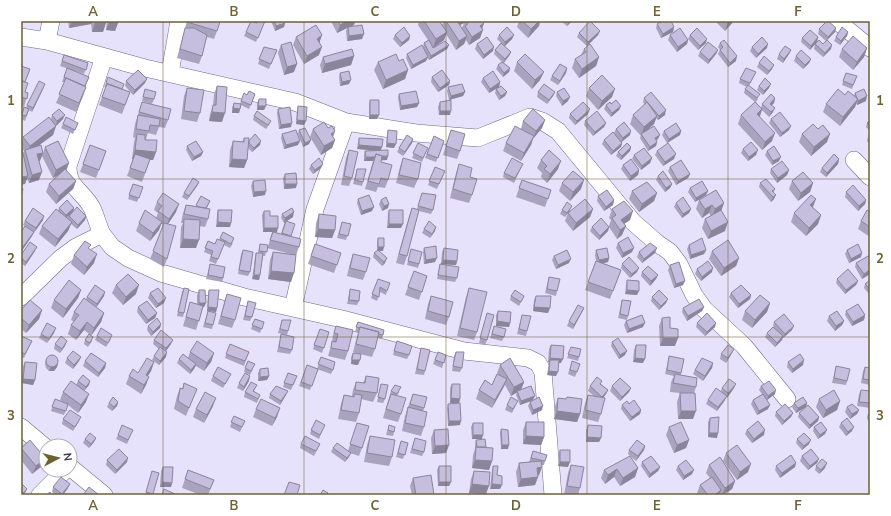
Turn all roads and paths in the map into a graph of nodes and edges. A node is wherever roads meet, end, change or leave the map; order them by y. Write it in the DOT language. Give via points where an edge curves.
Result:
graph roads {
  1 [pos="51,21"];
  2 [pos="179,21"];
  3 [pos="837,21"];
  4 [pos="21,37"];
  5 [pos="47,41"];
  6 [pos="870,48"];
  7 [pos="104,57"];
  8 [pos="170,73"];
  9 [pos="346,122"];
  10 [pos="854,160"];
  11 [pos="870,177"];
  12 [pos="102,234"];
  13 [pos="21,296"];
  14 [pos="293,308"];
  15 [pos="787,399"];
  16 [pos="21,427"];
  17 [pos="38,441"];
  18 [pos="78,474"];
  19 [pos="57,478"];
  20 [pos="40,495"];
  21 [pos="104,495"];
  22 [pos="553,495"];
  1 -- 5 [label="street"];
  2 -- 8 [label="street"];
  3 -- 6 [label="street"];
  4 -- 5 [label="street"];
  5 -- 7 [label="street"];
  7 -- 8 [label="street"];
  7 -- 12 [label="street" via="68,170 70,182 91,207"];
  8 -- 9 [label="street" via="295,102"];
  9 -- 14 [label="street" via="315,209"];
  9 -- 15 [label="street" via="416,133 478,138 530,117 558,131 633,222 670,252 704,308 744,346"];
  10 -- 11 [label="street"];
  12 -- 13 [label="street" via="76,247"];
  12 -- 14 [label="street" via="112,247 128,258 161,273"];
  14 -- 22 [label="street" via="464,351 528,358 538,363 543,372"];
  16 -- 17 [label="street"];
  18 -- 21 [label="street"];
  19 -- 20 [label="street"];
}
